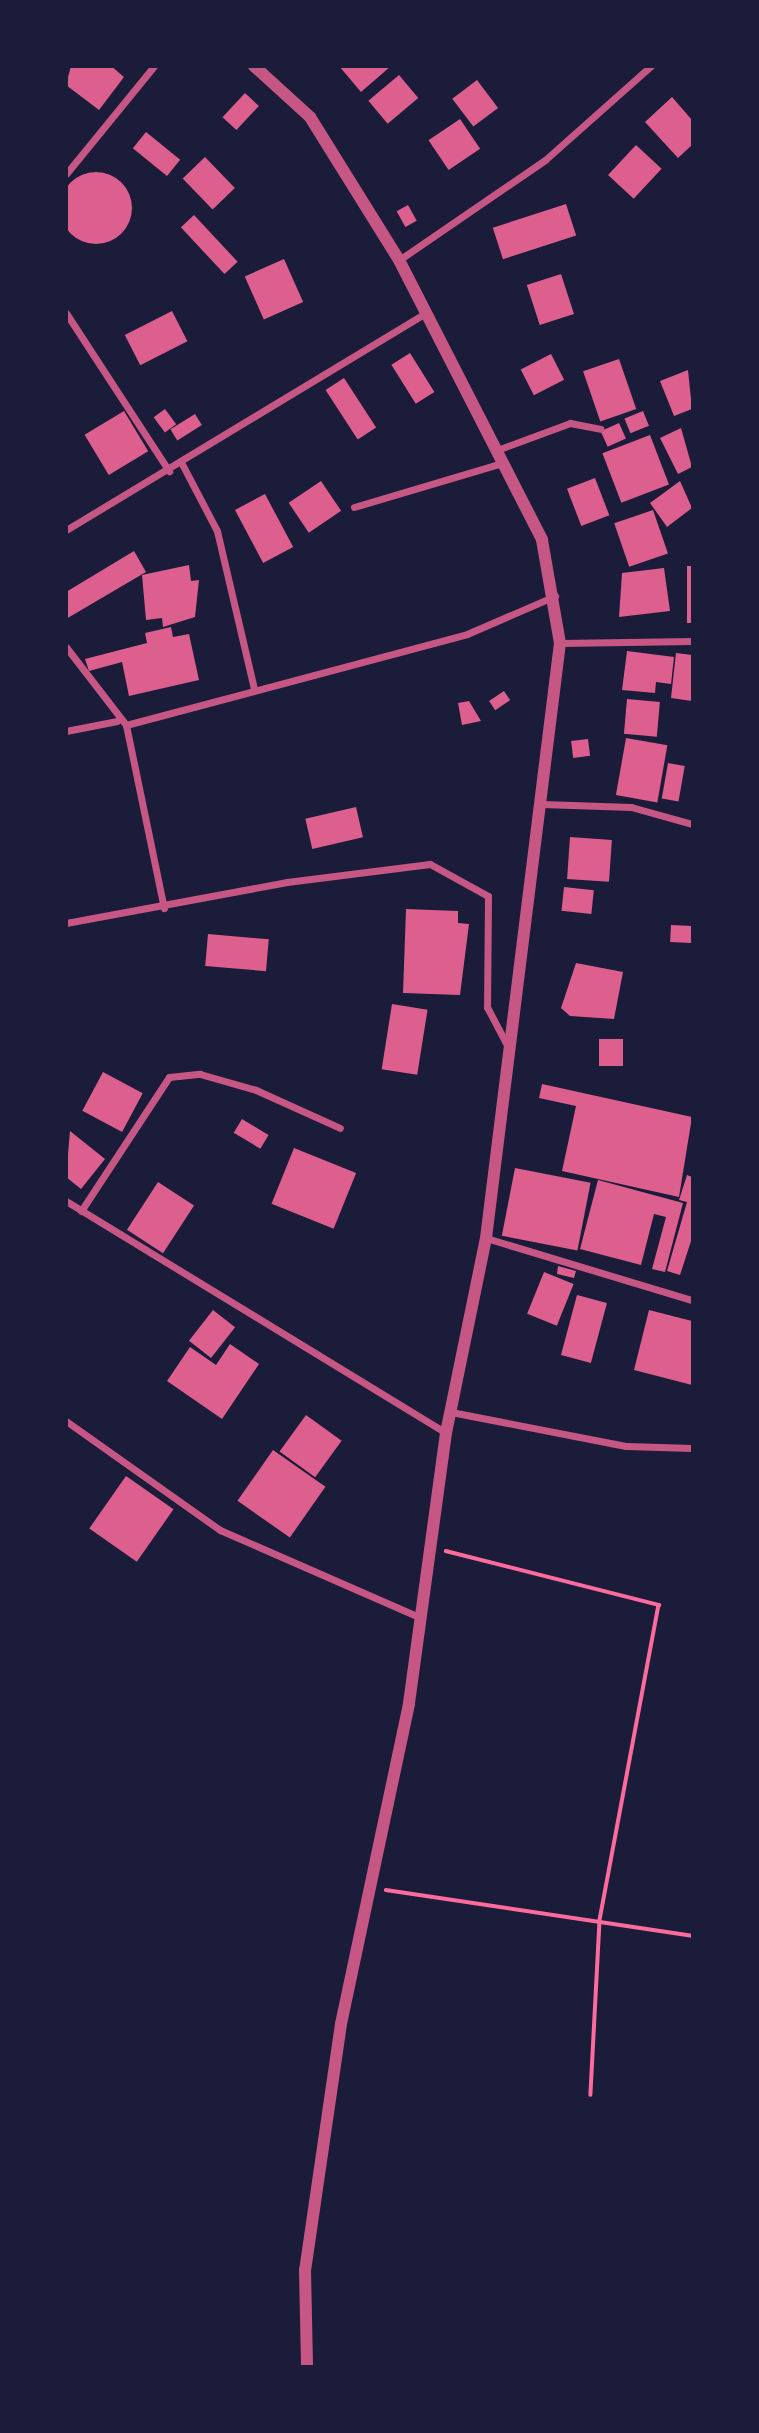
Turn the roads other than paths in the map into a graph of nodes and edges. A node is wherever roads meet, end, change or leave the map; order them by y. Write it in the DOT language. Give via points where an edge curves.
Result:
graph roads {
  1 [pos="153,66"];
  2 [pos="254,66"];
  3 [pos="651,66"];
  4 [pos="66,174"];
  5 [pos="399,260"];
  6 [pos="66,313"];
  7 [pos="427,313"];
  8 [pos="600,429"];
  9 [pos="497,450"];
  10 [pos="181,462"];
  11 [pos="503,462"];
  12 [pos="169,471"];
  13 [pos="354,507"];
  14 [pos="66,530"];
  15 [pos="555,596"];
  16 [pos="692,641"];
  17 [pos="560,643"];
  18 [pos="66,647"];
  19 [pos="254,689"];
  20 [pos="117,720"];
  21 [pos="126,725"];
  22 [pos="66,731"];
  23 [pos="542,804"];
  24 [pos="692,824"];
  25 [pos="164,908"];
  26 [pos="66,923"];
  27 [pos="510,1050"];
  28 [pos="340,1128"];
  29 [pos="66,1201"];
  30 [pos="81,1211"];
  31 [pos="486,1238"];
  32 [pos="692,1300"];
  33 [pos="452,1412"];
  34 [pos="66,1421"];
  35 [pos="446,1433"];
  36 [pos="692,1448"];
  37 [pos="421,1619"];
  38 [pos="307,2367"];
  1 -- 4 [label="street"];
  2 -- 5 [label="street" via="310,117"];
  3 -- 5 [label="street" via="545,160"];
  5 -- 7 [label="street"];
  6 -- 12 [label="street"];
  7 -- 9 [label="street"];
  7 -- 10 [label="street"];
  8 -- 9 [label="street" via="570,423"];
  9 -- 11 [label="street"];
  10 -- 12 [label="street"];
  10 -- 19 [label="street" via="217,531"];
  11 -- 13 [label="street"];
  11 -- 15 [label="street" via="542,540"];
  12 -- 14 [label="street"];
  15 -- 17 [label="street"];
  15 -- 19 [label="street" via="467,634"];
  16 -- 17 [label="street"];
  17 -- 23 [label="street"];
  18 -- 20 [label="street"];
  19 -- 21 [label="street"];
  20 -- 21 [label="street"];
  20 -- 22 [label="street"];
  21 -- 25 [label="street"];
  23 -- 24 [label="street" via="631,807"];
  23 -- 27 [label="street"];
  25 -- 26 [label="street"];
  25 -- 27 [label="street" via="287,881 430,864 488,896 487,1007"];
  27 -- 31 [label="street"];
  28 -- 30 [label="street" via="256,1090 201,1074 169,1077"];
  29 -- 30 [label="street"];
  30 -- 35 [label="street"];
  31 -- 32 [label="street"];
  31 -- 33 [label="street"];
  33 -- 35 [label="street"];
  33 -- 36 [label="street" via="626,1446"];
  34 -- 37 [label="street" via="220,1530"];
  35 -- 37 [label="street"];
  37 -- 38 [label="street" via="341,2024 305,2270"];
}
